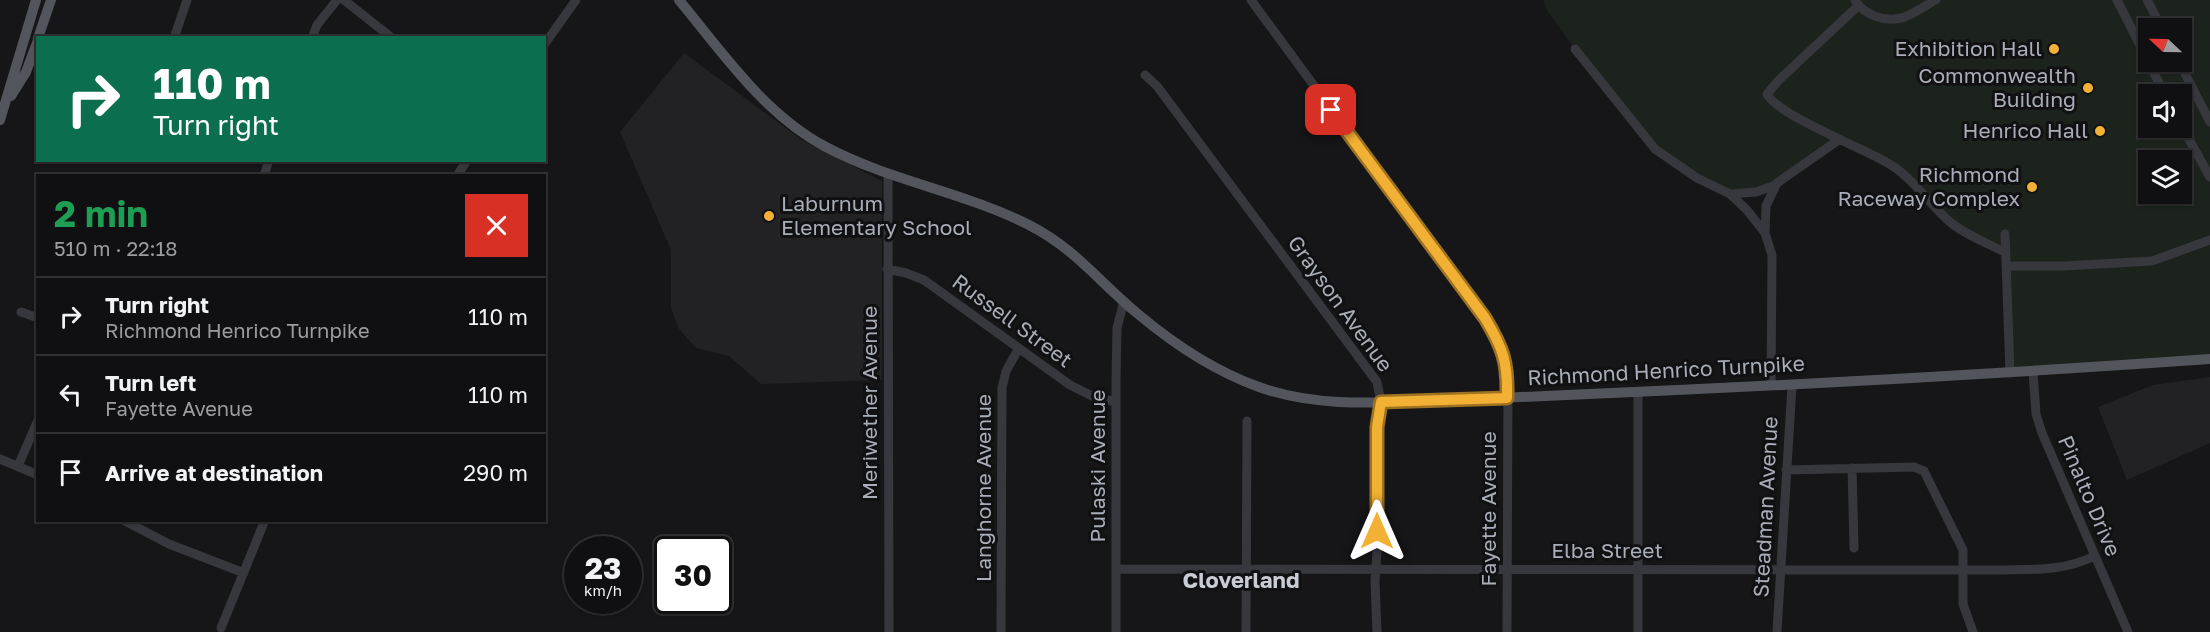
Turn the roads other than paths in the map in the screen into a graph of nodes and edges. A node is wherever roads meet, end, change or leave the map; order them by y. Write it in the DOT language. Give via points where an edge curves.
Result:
graph roads {
  1 [pos="36,0"];
  2 [pos="51,0"];
  3 [pos="187,0"];
  4 [pos="337,0"];
  5 [pos="344,0"];
  6 [pos="680,0"];
  7 [pos="1251,0"];
  8 [pos="1936,0"];
  9 [pos="2117,0"];
  10 [pos="2147,0"];
  11 [pos="572,2"];
  12 [pos="1857,3"];
  13 [pos="2157,18"];
  14 [pos="39,36"];
  15 [pos="175,36"];
  16 [pos="313,36"];
  17 [pos="389,36"];
  18 [pos="2138,41"];
  19 [pos="546,42"];
  20 [pos="36,44"];
  21 [pos="1575,49"];
  22 [pos="2184,72"];
  23 [pos="1145,75"];
  24 [pos="4,107"];
  25 [pos="0,120"];
  26 [pos="2210,122"];
  27 [pos="2188,138"];
  28 [pos="1840,139"];
  29 [pos="888,174"];
  30 [pos="2210,177"];
  31 [pos="1776,185"];
  32 [pos="1730,194"];
  33 [pos="1765,233"];
  34 [pos="2006,234"];
  35 [pos="2210,240"];
  36 [pos="2006,253"];
  37 [pos="2006,266"];
  38 [pos="887,269"];
  39 [pos="1124,301"];
  40 [pos="21,312"];
  41 [pos="36,317"];
  42 [pos="1019,348"];
  43 [pos="2210,359"];
  44 [pos="2033,371"];
  45 [pos="2010,373"];
  46 [pos="1771,385"];
  47 [pos="1792,385"];
  48 [pos="1638,392"];
  49 [pos="1507,398"];
  50 [pos="1116,402"];
  51 [pos="1381,402"];
  52 [pos="1246,421"];
  53 [pos="36,425"];
  54 [pos="0,459"];
  55 [pos="18,466"];
  56 [pos="1852,468"];
  57 [pos="1786,470"];
  58 [pos="36,474"];
  59 [pos="127,522"];
  60 [pos="264,522"];
  61 [pos="1854,548"];
  62 [pos="2095,556"];
  63 [pos="1116,569"];
  64 [pos="1246,569"];
  65 [pos="1376,569"];
  66 [pos="1507,569"];
  67 [pos="1780,569"];
  68 [pos="1638,570"];
  69 [pos="1964,570"];
  70 [pos="244,573"];
  71 [pos="221,628"];
  72 [pos="889,632"];
  73 [pos="1001,632"];
  74 [pos="1116,632"];
  75 [pos="1246,632"];
  76 [pos="1377,632"];
  77 [pos="1507,632"];
  78 [pos="1638,632"];
  79 [pos="1777,632"];
  80 [pos="1973,632"];
  81 [pos="2128,632"];
  1 -- 24 [label="main road"];
  2 -- 14 [label="main road"];
  3 -- 15 [label="street"];
  4 -- 16 [label="street"];
  5 -- 17 [label="street"];
  6 -- 29 [label="main road, Richmond Henrico Turnpike" via="745,79 791,125 823,146"];
  7 -- 49 [label="street, Fayette Avenue" via="1485,318 1505,357"];
  8 -- 12 [label="street" via="1901,18 1874,17"];
  9 -- 18 [label="street"];
  10 -- 13 [label="street"];
  11 -- 19 [label="street"];
  12 -- 28 [label="street" via="1767,94 1782,109"];
  20 -- 24 [label="main road" via="26,72"];
  21 -- 32 [label="street" via="1655,149 1696,178"];
  22 -- 26 [label="street"];
  23 -- 51 [label="street, Grayson Avenue" via="1377,382"];
  24 -- 25 [label="main road"];
  27 -- 30 [label="street"];
  28 -- 31 [label="street"];
  28 -- 36 [label="street" via="1894,167 1958,228"];
  29 -- 38 [label="street, Meriwether Avenue"];
  29 -- 39 [label="main road, Richmond Henrico Turnpike" via="971,200 1040,230 1076,255"];
  31 -- 32 [label="street" via="1756,192"];
  31 -- 33 [label="street" via="1766,207"];
  32 -- 33 [label="street"];
  33 -- 46 [label="street" via="1772,255"];
  34 -- 36 [label="street"];
  35 -- 37 [label="street" via="2152,261"];
  36 -- 37 [label="street"];
  37 -- 45 [label="street"];
  38 -- 42 [label="street, Russell Street" via="924,280"];
  38 -- 72 [label="street, Meriwether Avenue"];
  39 -- 50 [label="street, Pulaski Avenue" via="1117,328"];
  39 -- 51 [label="main road, Richmond Henrico Turnpike" via="1189,353 1256,386 1311,400"];
  40 -- 41 [label="street"];
  42 -- 50 [label="street, Russell Street" via="1086,394"];
  42 -- 73 [label="street, Langhorne Avenue" via="1002,388"];
  43 -- 44 [label="main road, Richmond Henrico Turnpike"];
  44 -- 45 [label="main road, Richmond Henrico Turnpike"];
  44 -- 62 [label="street, Pinalto Drive" via="2039,424"];
  45 -- 47 [label="main road, Richmond Henrico Turnpike"];
  46 -- 47 [label="main road, Richmond Henrico Turnpike"];
  46 -- 48 [label="main road, Richmond Henrico Turnpike"];
  47 -- 57 [label="street, Steadman Avenue"];
  48 -- 49 [label="main road, Richmond Henrico Turnpike"];
  48 -- 68 [label="street"];
  49 -- 51 [label="main road, Richmond Henrico Turnpike"];
  49 -- 66 [label="street, Fayette Avenue"];
  50 -- 63 [label="street, Pulaski Avenue"];
  51 -- 65 [label="street, Grayson Avenue" via="1377,427"];
  52 -- 64 [label="street"];
  53 -- 55 [label="street"];
  54 -- 55 [label="street"];
  55 -- 58 [label="street"];
  56 -- 57 [label="street"];
  56 -- 61 [label="street"];
  56 -- 69 [label="street" via="1914,467 1924,471 1963,550"];
  57 -- 67 [label="street, Steadman Avenue"];
  59 -- 70 [label="street" via="169,544"];
  60 -- 70 [label="street"];
  62 -- 69 [label="street, Elba Street" via="2060,568"];
  62 -- 81 [label="street, Pinalto Drive"];
  63 -- 64 [label="street, Elba Street"];
  63 -- 74 [label="street, Pulaski Avenue"];
  64 -- 65 [label="street, Elba Street"];
  64 -- 75 [label="street"];
  65 -- 66 [label="street, Elba Street"];
  65 -- 76 [label="street, Grayson Avenue"];
  66 -- 68 [label="street, Elba Street"];
  66 -- 77 [label="street, Fayette Avenue"];
  67 -- 68 [label="street, Elba Street"];
  67 -- 69 [label="street, Elba Street"];
  67 -- 79 [label="street, Steadman Avenue"];
  68 -- 78 [label="street"];
  69 -- 80 [label="street" via="1963,604"];
  70 -- 71 [label="street"];
}
